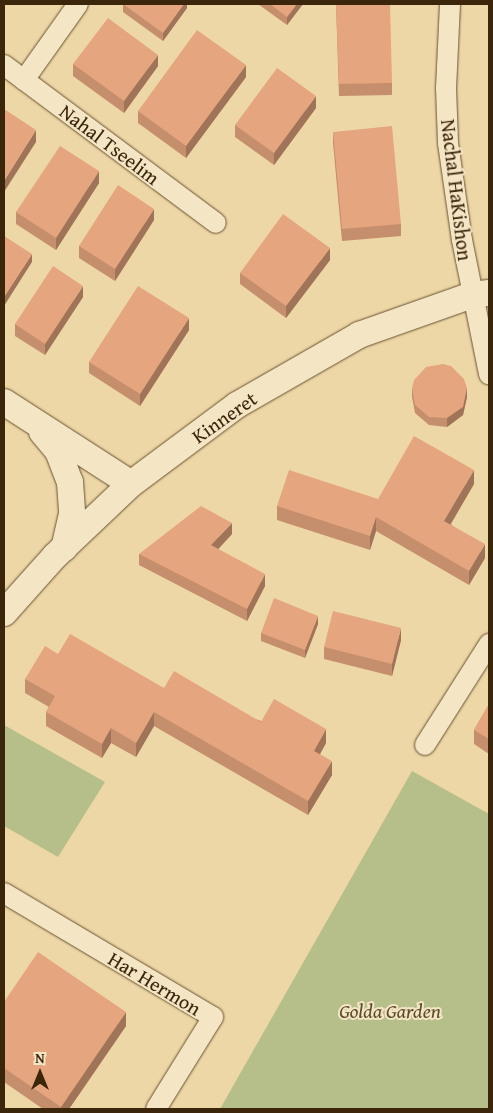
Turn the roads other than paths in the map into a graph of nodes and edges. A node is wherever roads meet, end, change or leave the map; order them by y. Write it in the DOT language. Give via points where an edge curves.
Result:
graph roads {
  1 [pos="78,4"];
  2 [pos="450,4"];
  3 [pos="4,66"];
  4 [pos="24,80"];
  5 [pos="216,222"];
  6 [pos="481,294"];
  7 [pos="489,374"];
  8 [pos="4,402"];
  9 [pos="34,422"];
  10 [pos="131,484"];
  11 [pos="64,548"];
  12 [pos="4,613"];
  13 [pos="489,644"];
  14 [pos="425,745"];
  15 [pos="4,894"];
  16 [pos="156,1109"];
  1 -- 4 [label="street"];
  2 -- 6 [label="street, Nachal HaKishon" via="446,88 448,143"];
  3 -- 4 [label="street, Nahal Tseelim"];
  4 -- 5 [label="street, Nahal Tseelim"];
  6 -- 7 [label="street, Nachal HaKishon"];
  6 -- 10 [label="street, Kinneret" via="359,335 311,361 237,405"];
  8 -- 9 [label="street"];
  9 -- 10 [label="street"];
  9 -- 11 [label="street" via="58,451 70,482 72,514"];
  10 -- 11 [label="street, Kinneret"];
  11 -- 12 [label="street, Kinneret"];
  13 -- 14 [label="street"];
  15 -- 16 [label="street, Har Hermon" via="213,1018"];
}
